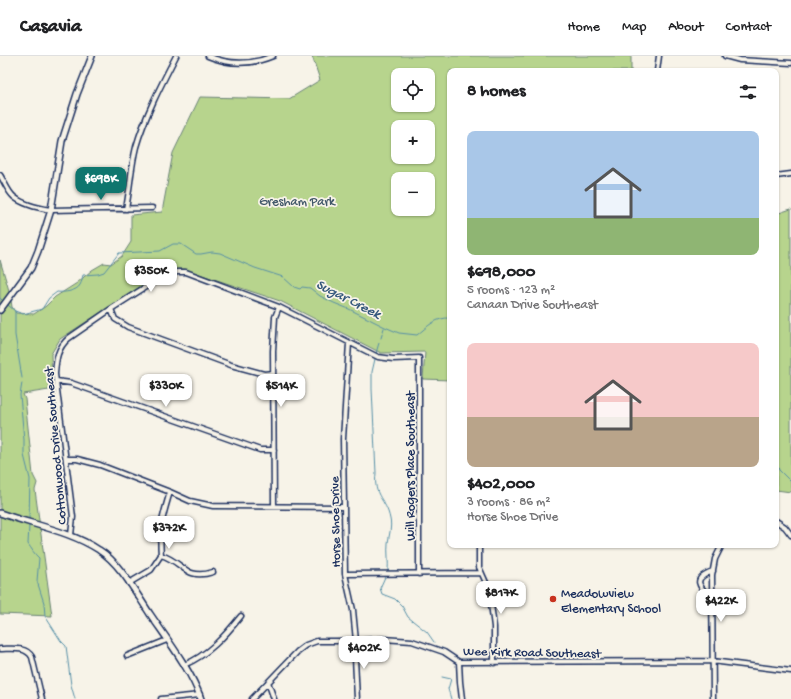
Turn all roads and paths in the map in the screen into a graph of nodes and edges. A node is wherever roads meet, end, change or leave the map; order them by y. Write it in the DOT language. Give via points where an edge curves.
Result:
graph roads {
  1 [pos="92,56"];
  2 [pos="176,56"];
  3 [pos="208,56"];
  4 [pos="273,56"];
  5 [pos="659,56"];
  6 [pos="725,56"];
  7 [pos="791,63"];
  8 [pos="657,68"];
  9 [pos="791,174"];
  10 [pos="0,175"];
  11 [pos="779,176"];
  12 [pos="152,208"];
  13 [pos="126,209"];
  14 [pos="51,210"];
  15 [pos="279,307"];
  16 [pos="111,309"];
  17 [pos="0,310"];
  18 [pos="349,343"];
  19 [pos="419,358"];
  20 [pos="273,373"];
  21 [pos="56,381"];
  22 [pos="274,450"];
  23 [pos="67,459"];
  24 [pos="170,492"];
  25 [pos="274,506"];
  26 [pos="344,507"];
  27 [pos="0,513"];
  28 [pos="779,523"];
  29 [pos="71,535"];
  30 [pos="791,535"];
  31 [pos="480,548"];
  32 [pos="720,548"];
  33 [pos="161,555"];
  34 [pos="713,571"];
  35 [pos="213,572"];
  36 [pos="481,573"];
  37 [pos="345,574"];
  38 [pos="419,574"];
  39 [pos="129,583"];
  40 [pos="712,599"];
  41 [pos="241,616"];
  42 [pos="167,640"];
  43 [pos="356,641"];
  44 [pos="0,649"];
  45 [pos="127,656"];
  46 [pos="712,661"];
  47 [pos="460,662"];
  48 [pos="494,663"];
  49 [pos="184,665"];
  50 [pos="791,672"];
  51 [pos="268,682"];
  52 [pos="201,697"];
  53 [pos="42,699"];
  54 [pos="161,699"];
  55 [pos="252,699"];
  56 [pos="274,699"];
  57 [pos="357,699"];
  58 [pos="462,699"];
  59 [pos="713,699"];
  1 -- 14 [label="street" via="62,141"];
  2 -- 13 [label="street" via="138,141"];
  3 -- 4 [label="street" via="232,63 247,63"];
  5 -- 8 [label="street"];
  6 -- 7 [label="street" via="740,60"];
  9 -- 11 [label="street"];
  10 -- 14 [label="street" via="13,196 29,205"];
  12 -- 13 [label="street"];
  13 -- 14 [label="street"];
  14 -- 17 [label="street" via="31,268"];
  15 -- 16 [label="street, Cottonwood Drive Southeast" via="186,272 177,272 158,279"];
  15 -- 18 [label="street, Cottonwood Drive Southeast"];
  15 -- 20 [label="street" via="274,327"];
  16 -- 20 [label="street" via="115,319 128,327 231,365 264,374"];
  16 -- 21 [label="street, Cottonwood Drive Southeast" via="60,348 56,360"];
  18 -- 19 [label="street, Cottonwood Drive Southeast" via="378,357"];
  18 -- 26 [label="street, Horse Shoe Drive" via="343,439"];
  19 -- 38 [label="street, Will Rogers Place Southeast"];
  20 -- 22 [label="street"];
  21 -- 22 [label="street" via="71,383 260,450"];
  21 -- 23 [label="street, Cottonwood Drive Southeast"];
  22 -- 25 [label="street"];
  23 -- 24 [label="street" via="100,465"];
  23 -- 29 [label="street, Cottonwood Drive Southeast" via="73,517"];
  24 -- 25 [label="street" via="190,501 213,506"];
  24 -- 33 [label="street" via="161,522"];
  25 -- 26 [label="street"];
  26 -- 37 [label="street, Horse Shoe Drive"];
  27 -- 29 [label="street"];
  28 -- 30 [label="street"];
  29 -- 39 [label="street" via="108,556"];
  31 -- 36 [label="street"];
  32 -- 34 [label="street"];
  33 -- 35 [label="street" via="193,574"];
  33 -- 39 [label="street" via="151,570"];
  34 -- 40 [label="street"];
  34 -- 40 [label="street" via="703,574 699,584"];
  36 -- 38 [label="street"];
  36 -- 48 [label="street" via="492,604"];
  37 -- 38 [label="street"];
  37 -- 43 [label="street, Horse Shoe Drive" via="353,610"];
  39 -- 42 [label="street"];
  40 -- 46 [label="street"];
  41 -- 49 [label="street" via="230,631 209,651"];
  42 -- 45 [label="street"];
  42 -- 49 [label="street"];
  43 -- 47 [label="street, Wee Kirk Road Southeast" via="412,641 444,652"];
  43 -- 51 [label="street, Wee Kirk Road Southeast" via="317,641 306,644"];
  43 -- 57 [label="street, Horse Shoe Drive"];
  44 -- 53 [label="street" via="21,649 30,653"];
  46 -- 48 [label="street, Wee Kirk Road Southeast"];
  46 -- 50 [label="street, Wee Kirk Road Southeast"];
  46 -- 59 [label="street"];
  47 -- 48 [label="street, Wee Kirk Road Southeast"];
  47 -- 58 [label="street"];
  49 -- 52 [label="street"];
  51 -- 55 [label="street, Wee Kirk Road Southeast"];
  51 -- 56 [label="street"];
  52 -- 54 [label="street"];
}
